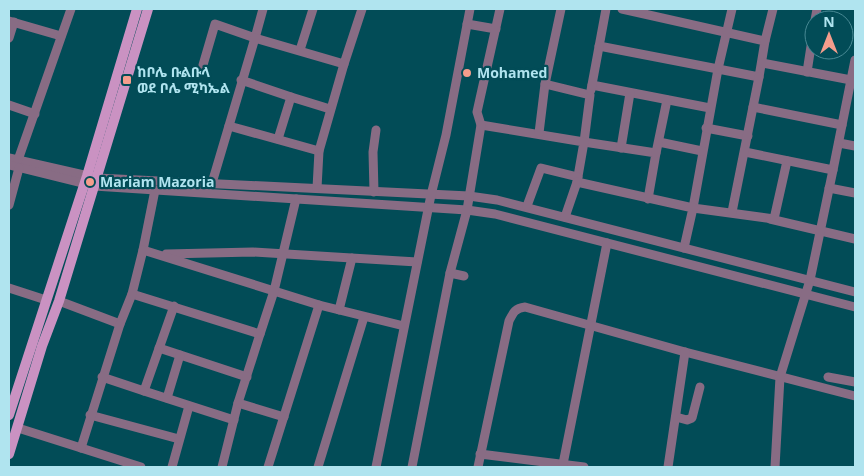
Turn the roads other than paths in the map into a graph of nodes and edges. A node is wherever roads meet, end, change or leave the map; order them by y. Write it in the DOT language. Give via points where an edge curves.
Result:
graph roads {
  1 [pos="71,9"];
  2 [pos="137,9"];
  3 [pos="148,9"];
  4 [pos="263,9"];
  5 [pos="313,9"];
  6 [pos="362,9"];
  7 [pos="470,9"];
  8 [pos="500,9"];
  9 [pos="561,9"];
  10 [pos="606,9"];
  11 [pos="622,9"];
  12 [pos="669,9"];
  13 [pos="732,9"];
  14 [pos="773,9"];
  15 [pos="646,11"];
  16 [pos="667,19"];
  17 [pos="11,22"];
  18 [pos="467,24"];
  19 [pos="496,29"];
  20 [pos="727,32"];
  21 [pos="61,36"];
  22 [pos="9,38"];
  23 [pos="255,38"];
  24 [pos="765,42"];
  25 [pos="599,46"];
  26 [pos="300,50"];
  27 [pos="809,60"];
  28 [pos="855,60"];
  29 [pos="762,63"];
  30 [pos="344,64"];
  31 [pos="203,65"];
  32 [pos="718,69"];
  33 [pos="807,72"];
  34 [pos="759,77"];
  35 [pos="241,80"];
  36 [pos="851,80"];
  37 [pos="545,84"];
  38 [pos="592,85"];
  39 [pos="630,92"];
  40 [pos="590,95"];
  41 [pos="291,97"];
  42 [pos="667,100"];
  43 [pos="851,100"];
  44 [pos="9,105"];
  45 [pos="710,108"];
  46 [pos="753,108"];
  47 [pos="330,109"];
  48 [pos="35,114"];
  49 [pos="842,124"];
  50 [pos="481,125"];
  51 [pos="229,126"];
  52 [pos="706,128"];
  53 [pos="376,130"];
  54 [pos="539,133"];
  55 [pos="748,136"];
  56 [pos="278,139"];
  57 [pos="584,142"];
  58 [pos="659,142"];
  59 [pos="839,143"];
  60 [pos="855,146"];
  61 [pos="621,148"];
  62 [pos="319,151"];
  63 [pos="702,151"];
  64 [pos="745,152"];
  65 [pos="656,154"];
  66 [pos="9,158"];
  67 [pos="787,161"];
  68 [pos="19,164"];
  69 [pos="9,165"];
  70 [pos="833,170"];
  71 [pos="577,180"];
  72 [pos="91,181"];
  73 [pos="212,183"];
  74 [pos="317,188"];
  75 [pos="829,188"];
  76 [pos="156,190"];
  77 [pos="374,192"];
  78 [pos="855,193"];
  79 [pos="430,194"];
  80 [pos="469,196"];
  81 [pos="296,199"];
  82 [pos="648,199"];
  83 [pos="9,205"];
  84 [pos="526,206"];
  85 [pos="428,207"];
  86 [pos="693,208"];
  87 [pos="466,210"];
  88 [pos="732,212"];
  89 [pos="565,217"];
  90 [pos="770,219"];
  91 [pos="820,232"];
  92 [pos="855,239"];
  93 [pos="607,243"];
  94 [pos="684,248"];
  95 [pos="143,250"];
  96 [pos="158,254"];
  97 [pos="282,254"];
  98 [pos="352,258"];
  99 [pos="416,262"];
  100 [pos="450,273"];
  101 [pos="464,276"];
  102 [pos="810,280"];
  103 [pos="9,288"];
  104 [pos="274,291"];
  105 [pos="855,292"];
  106 [pos="132,294"];
  107 [pos="804,294"];
  108 [pos="46,300"];
  109 [pos="59,301"];
  110 [pos="319,305"];
  111 [pos="174,306"];
  112 [pos="855,307"];
  113 [pos="339,310"];
  114 [pos="364,317"];
  115 [pos="120,324"];
  116 [pos="589,325"];
  117 [pos="404,326"];
  118 [pos="260,334"];
  119 [pos="160,348"];
  120 [pos="686,352"];
  121 [pos="180,355"];
  122 [pos="102,377"];
  123 [pos="247,377"];
  124 [pos="828,377"];
  125 [pos="780,378"];
  126 [pos="855,382"];
  127 [pos="700,387"];
  128 [pos="144,391"];
  129 [pos="855,396"];
  130 [pos="167,398"];
  131 [pos="238,403"];
  132 [pos="189,406"];
  133 [pos="9,415"];
  134 [pos="90,415"];
  135 [pos="284,417"];
  136 [pos="676,417"];
  137 [pos="234,420"];
  138 [pos="18,428"];
  139 [pos="179,439"];
  140 [pos="81,448"];
  141 [pos="9,454"];
  142 [pos="480,454"];
  143 [pos="564,466"];
  144 [pos="141,467"];
  145 [pos="172,467"];
  146 [pos="222,467"];
  147 [pos="269,467"];
  148 [pos="318,467"];
  149 [pos="376,467"];
  150 [pos="412,467"];
  151 [pos="478,467"];
  152 [pos="584,467"];
  153 [pos="668,467"];
  154 [pos="775,467"];
  1 -- 21 [label="street"];
  2 -- 72 [label="main road"];
  3 -- 72 [label="main road"];
  4 -- 23 [label="street"];
  5 -- 26 [label="street"];
  6 -- 30 [label="street"];
  7 -- 18 [label="street"];
  8 -- 19 [label="street"];
  9 -- 37 [label="street"];
  10 -- 25 [label="street"];
  11 -- 15 [label="street"];
  12 -- 16 [label="street"];
  13 -- 20 [label="street"];
  14 -- 24 [label="street"];
  15 -- 16 [label="street"];
  16 -- 20 [label="street"];
  17 -- 21 [label="street"];
  17 -- 22 [label="street"];
  18 -- 19 [label="street"];
  18 -- 79 [label="street" via="446,135"];
  19 -- 50 [label="street" via="477,112"];
  20 -- 24 [label="street"];
  20 -- 32 [label="street"];
  21 -- 48 [label="street"];
  23 -- 26 [label="street"];
  23 -- 31 [label="street" via="215,24"];
  23 -- 35 [label="street"];
  24 -- 29 [label="street"];
  25 -- 32 [label="street"];
  25 -- 38 [label="street"];
  26 -- 30 [label="street"];
  27 -- 33 [label="street"];
  28 -- 36 [label="street"];
  29 -- 33 [label="street"];
  29 -- 34 [label="street"];
  30 -- 47 [label="street"];
  32 -- 34 [label="street"];
  32 -- 45 [label="street"];
  33 -- 36 [label="street"];
  34 -- 46 [label="street"];
  35 -- 41 [label="street"];
  35 -- 51 [label="street"];
  36 -- 43 [label="street"];
  37 -- 40 [label="street"];
  37 -- 54 [label="street"];
  38 -- 39 [label="street"];
  38 -- 40 [label="street"];
  39 -- 42 [label="street"];
  39 -- 61 [label="street"];
  40 -- 57 [label="street"];
  41 -- 47 [label="street"];
  41 -- 56 [label="street"];
  42 -- 45 [label="street"];
  42 -- 58 [label="street"];
  43 -- 49 [label="street"];
  44 -- 48 [label="street"];
  45 -- 52 [label="street"];
  46 -- 49 [label="street"];
  46 -- 55 [label="street"];
  47 -- 62 [label="street"];
  48 -- 68 [label="street"];
  49 -- 59 [label="street"];
  50 -- 54 [label="street"];
  50 -- 80 [label="street"];
  51 -- 56 [label="street"];
  51 -- 73 [label="street"];
  52 -- 55 [label="street"];
  52 -- 63 [label="street"];
  53 -- 77 [label="street"];
  54 -- 57 [label="street"];
  55 -- 64 [label="street"];
  56 -- 62 [label="street"];
  57 -- 61 [label="street"];
  57 -- 71 [label="street"];
  58 -- 63 [label="street"];
  58 -- 65 [label="street"];
  59 -- 60 [label="street"];
  59 -- 70 [label="street"];
  61 -- 65 [label="street"];
  62 -- 74 [label="street"];
  63 -- 86 [label="street"];
  64 -- 67 [label="street"];
  64 -- 88 [label="street"];
  65 -- 82 [label="street"];
  66 -- 68 [label="street"];
  67 -- 70 [label="street"];
  67 -- 90 [label="street" via="776,216"];
  68 -- 69 [label="street"];
  68 -- 72 [label="street"];
  68 -- 83 [label="street"];
  70 -- 75 [label="street"];
  71 -- 82 [label="street"];
  71 -- 84 [label="street" via="541,168"];
  71 -- 89 [label="street"];
  72 -- 73 [label="street"];
  72 -- 76 [label="street"];
  72 -- 108 [label="main road"];
  72 -- 109 [label="main road"];
  73 -- 74 [label="street"];
  74 -- 77 [label="street"];
  75 -- 78 [label="street"];
  75 -- 91 [label="street"];
  76 -- 81 [label="street"];
  76 -- 95 [label="street"];
  77 -- 79 [label="street"];
  79 -- 80 [label="street"];
  79 -- 85 [label="street"];
  80 -- 84 [label="street"];
  80 -- 87 [label="street"];
  81 -- 85 [label="street"];
  81 -- 97 [label="street"];
  82 -- 86 [label="street"];
  84 -- 89 [label="street"];
  85 -- 87 [label="street"];
  85 -- 99 [label="street"];
  86 -- 88 [label="street"];
  86 -- 94 [label="street"];
  87 -- 93 [label="street" via="509,217"];
  87 -- 100 [label="street"];
  88 -- 90 [label="street"];
  89 -- 94 [label="street"];
  90 -- 91 [label="street"];
  91 -- 92 [label="street"];
  91 -- 102 [label="street"];
  93 -- 107 [label="street"];
  93 -- 116 [label="street"];
  94 -- 102 [label="street"];
  95 -- 96 [label="street"];
  95 -- 106 [label="street"];
  96 -- 97 [label="street"];
  96 -- 104 [label="street"];
  97 -- 98 [label="street"];
  97 -- 104 [label="street"];
  98 -- 99 [label="street"];
  98 -- 113 [label="street"];
  99 -- 117 [label="street"];
  100 -- 101 [label="street"];
  100 -- 150 [label="street"];
  102 -- 105 [label="street"];
  102 -- 107 [label="street"];
  103 -- 108 [label="street"];
  104 -- 110 [label="street"];
  104 -- 118 [label="street"];
  106 -- 111 [label="street"];
  106 -- 115 [label="street"];
  107 -- 112 [label="street"];
  107 -- 125 [label="street"];
  108 -- 133 [label="main road"];
  109 -- 115 [label="street"];
  109 -- 138 [label="main road"];
  110 -- 113 [label="street"];
  110 -- 135 [label="street"];
  111 -- 118 [label="street"];
  111 -- 119 [label="street"];
  113 -- 114 [label="street"];
  114 -- 117 [label="street"];
  114 -- 148 [label="street"];
  115 -- 122 [label="street"];
  116 -- 120 [label="street"];
  116 -- 142 [label="street" via="518,307 513,313"];
  116 -- 143 [label="street" via="573,397"];
  117 -- 149 [label="street"];
  118 -- 123 [label="street"];
  119 -- 121 [label="street"];
  119 -- 128 [label="street"];
  120 -- 125 [label="street"];
  120 -- 136 [label="street"];
  121 -- 123 [label="street"];
  121 -- 130 [label="street"];
  122 -- 128 [label="street"];
  122 -- 134 [label="street"];
  123 -- 131 [label="street"];
  124 -- 126 [label="street"];
  125 -- 129 [label="street"];
  125 -- 154 [label="street"];
  127 -- 136 [label="street" via="692,418"];
  128 -- 130 [label="street"];
  130 -- 132 [label="street"];
  131 -- 135 [label="street"];
  131 -- 137 [label="street"];
  132 -- 137 [label="street"];
  132 -- 139 [label="street"];
  134 -- 139 [label="street"];
  134 -- 140 [label="street"];
  135 -- 147 [label="street"];
  136 -- 153 [label="street"];
  137 -- 146 [label="street"];
  138 -- 140 [label="street"];
  138 -- 141 [label="main road"];
  139 -- 145 [label="street"];
  140 -- 144 [label="street"];
  142 -- 143 [label="street"];
  142 -- 151 [label="street"];
  143 -- 152 [label="street"];
}
